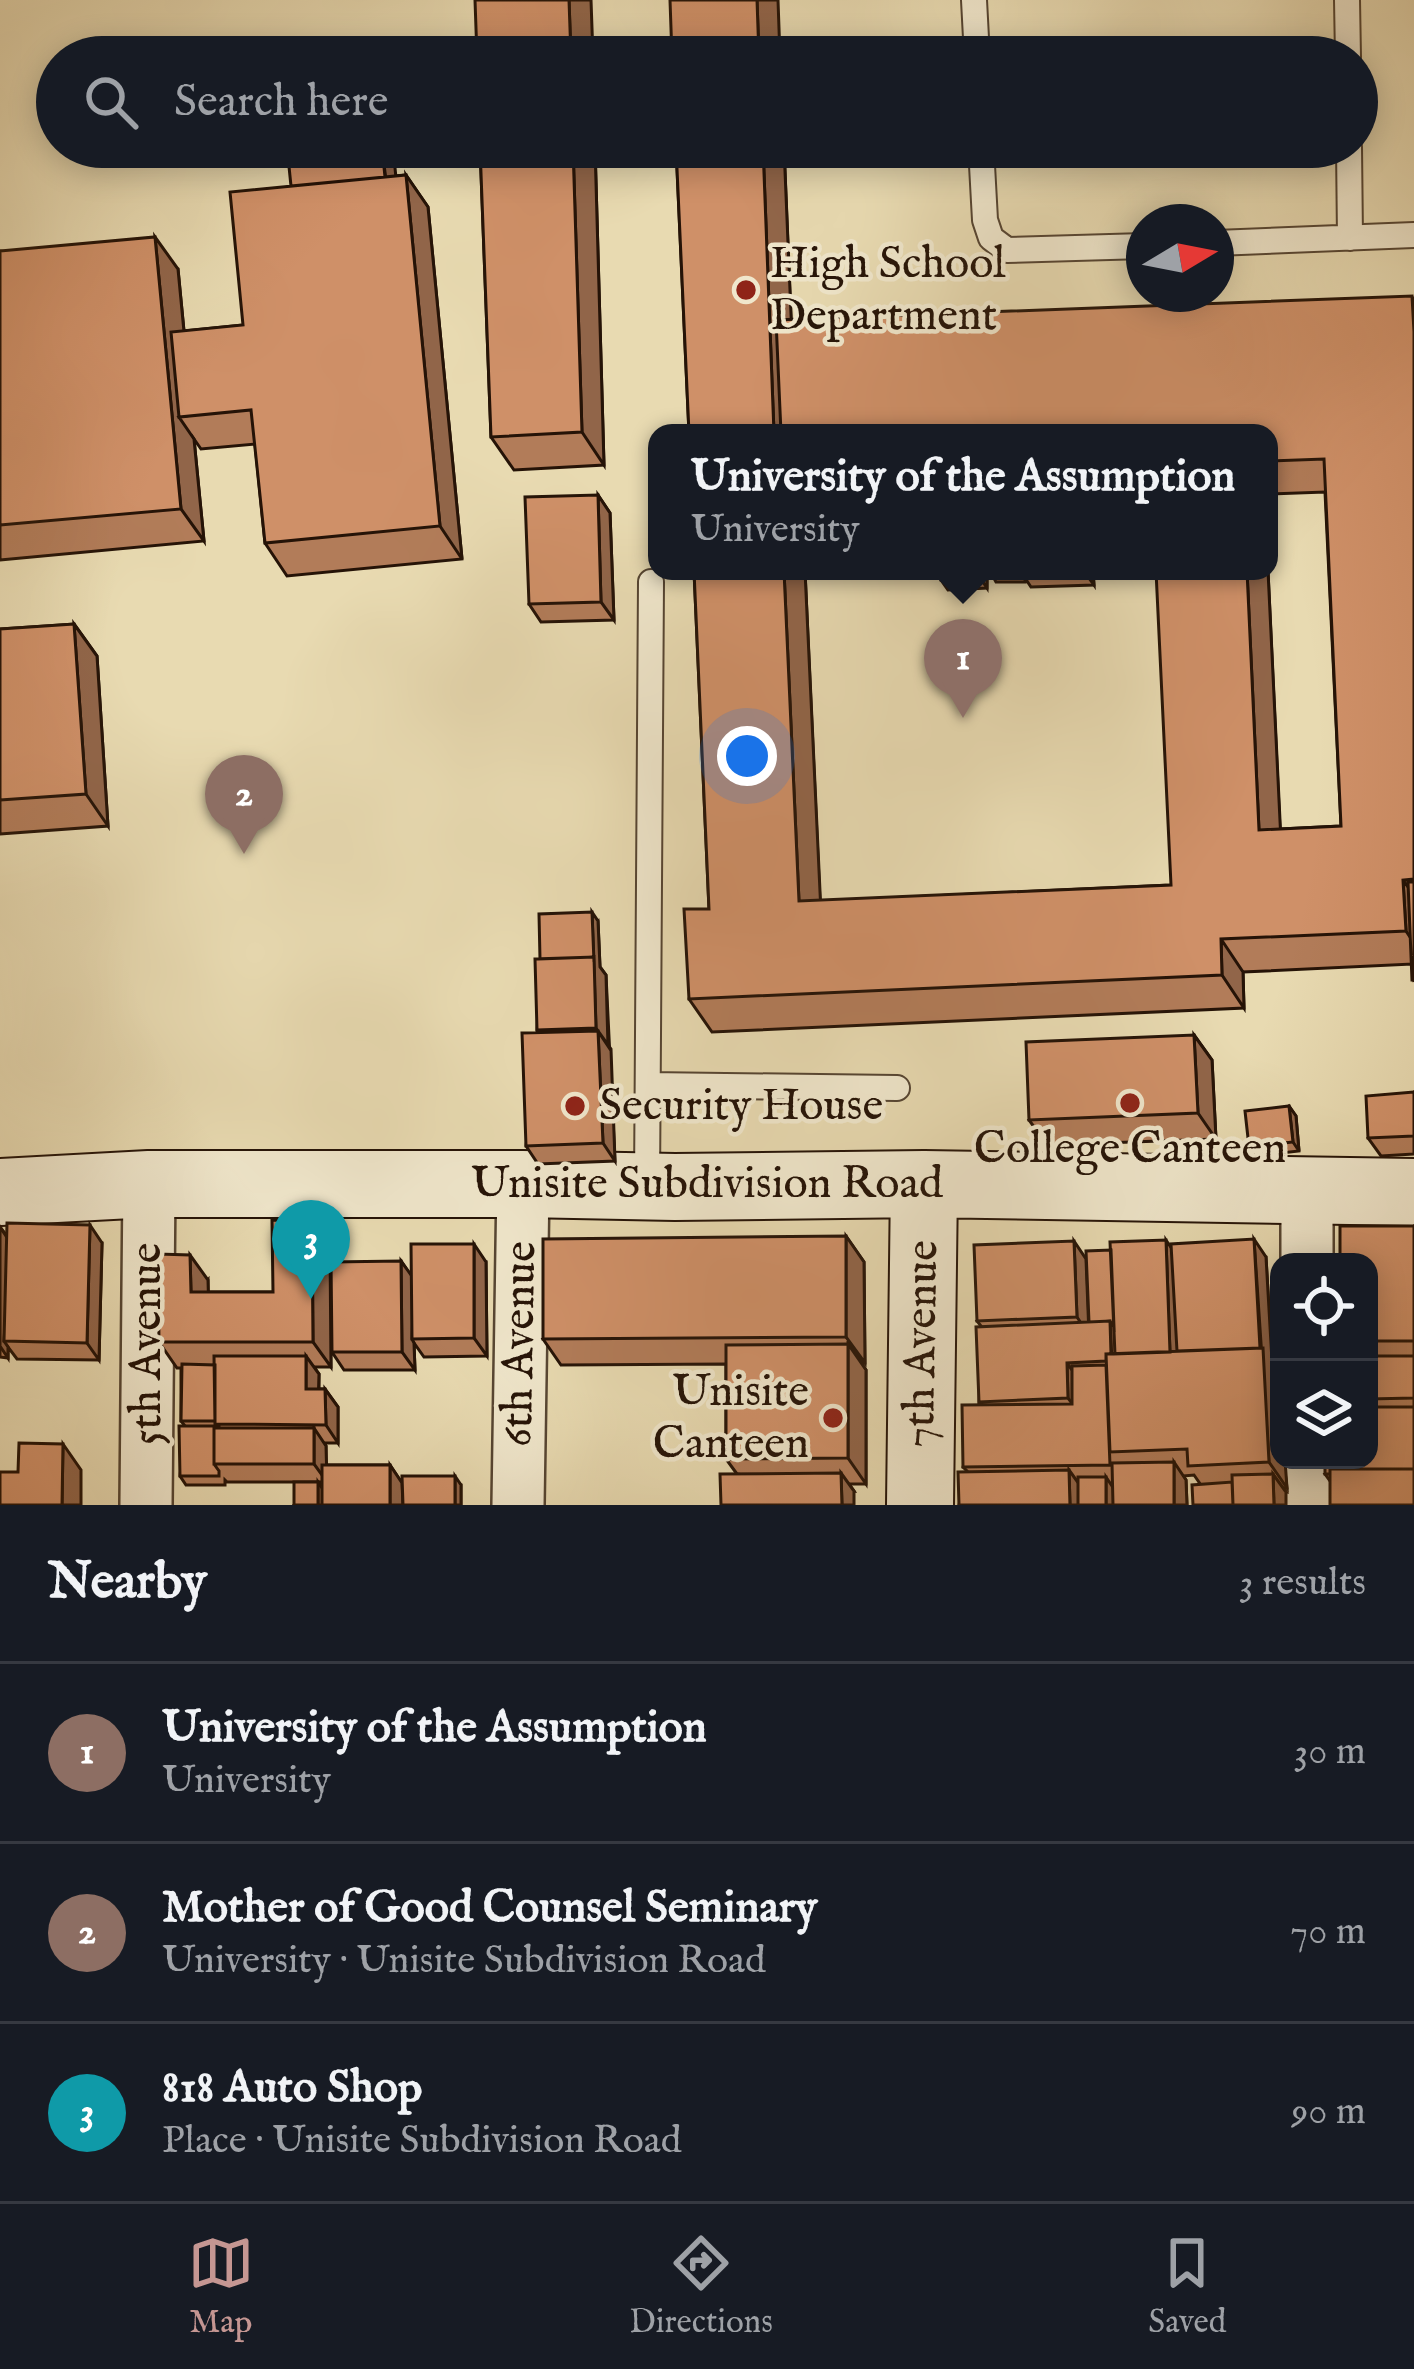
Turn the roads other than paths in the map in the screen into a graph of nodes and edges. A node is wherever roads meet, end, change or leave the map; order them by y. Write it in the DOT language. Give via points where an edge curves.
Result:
graph roads {
  1 [pos="974,0"];
  2 [pos="1347,0"];
  3 [pos="976,36"];
  4 [pos="1348,36"];
  5 [pos="982,168"];
  6 [pos="1349,168"];
  7 [pos="1414,235"];
  8 [pos="1350,238"];
  9 [pos="1234,242"];
  10 [pos="1126,246"];
  11 [pos="651,582"];
  12 [pos="648,1085"];
  13 [pos="897,1088"];
  14 [pos="148,1184"];
  15 [pos="523,1184"];
  16 [pos="924,1184"];
  17 [pos="647,1186"];
  18 [pos="1307,1191"];
  19 [pos="0,1192"];
  20 [pos="1414,1192"];
  21 [pos="1307,1253"];
  22 [pos="1306,1469"];
  23 [pos="146,1505"];
  24 [pos="518,1505"];
  25 [pos="920,1505"];
  26 [pos="1306,1505"];
  1 -- 3 [label="lane"];
  2 -- 4 [label="lane"];
  5 -- 10 [label="lane" via="985,220 1007,250"];
  6 -- 8 [label="lane"];
  7 -- 8 [label="lane"];
  8 -- 9 [label="lane"];
  11 -- 12 [label="lane"];
  12 -- 13 [label="lane"];
  12 -- 17 [label="lane"];
  14 -- 15 [label="street, Unisite Subdivision Road"];
  14 -- 19 [label="street, Unisite Subdivision Road"];
  14 -- 23 [label="street, 5th Avenue"];
  15 -- 17 [label="street, Unisite Subdivision Road"];
  15 -- 24 [label="street, 6th Avenue"];
  16 -- 17 [label="street, Unisite Subdivision Road"];
  16 -- 18 [label="street, Unisite Subdivision Road"];
  16 -- 25 [label="street, 7th Avenue"];
  18 -- 20 [label="street, Unisite Subdivision Road"];
  18 -- 21 [label="street"];
  22 -- 26 [label="street"];
}
